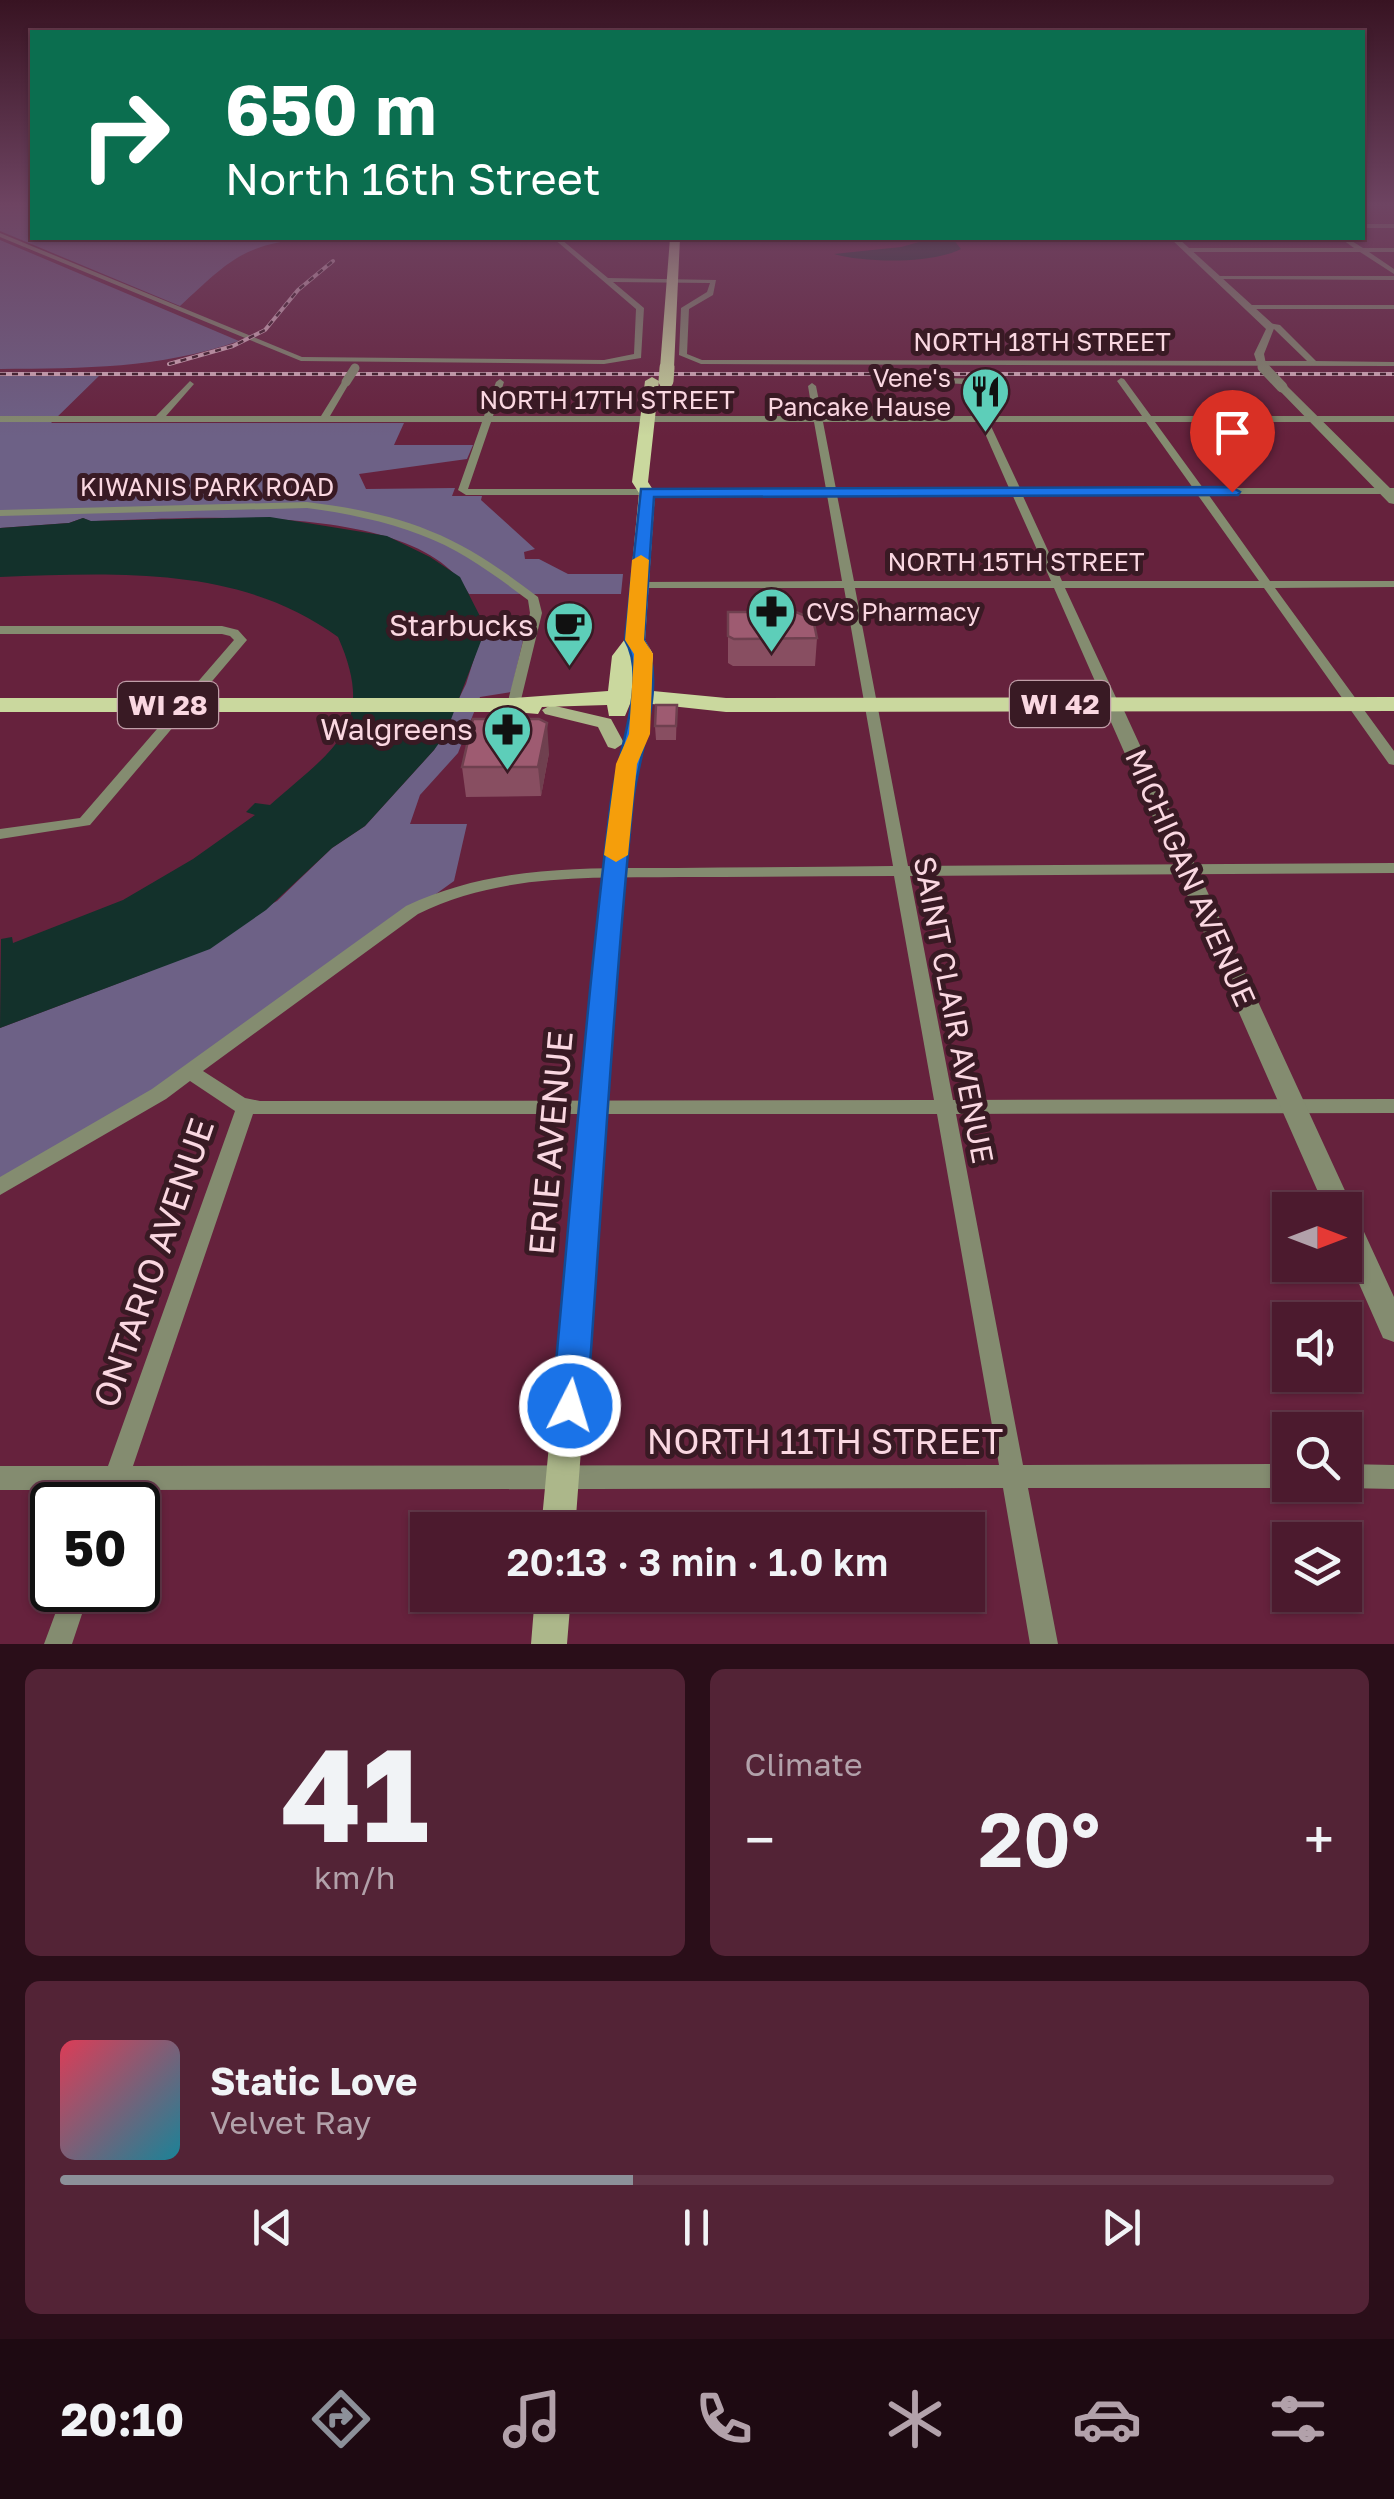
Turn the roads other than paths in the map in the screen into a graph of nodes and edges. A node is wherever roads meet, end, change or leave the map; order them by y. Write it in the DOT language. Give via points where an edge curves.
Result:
graph roads {
  1 [pos="115,283"];
  2 [pos="611,283"];
  3 [pos="656,283"];
  4 [pos="672,283"];
  5 [pos="686,283"];
  6 [pos="1223,283"];
  7 [pos="1251,307"];
  8 [pos="1394,307"];
  9 [pos="1270,330"];
  10 [pos="1313,363"];
  11 [pos="1394,364"];
  12 [pos="357,365"];
  13 [pos="1262,365"];
  14 [pos="659,374"];
  15 [pos="946,381"];
  16 [pos="966,381"];
  17 [pos="982,381"];
  18 [pos="1121,381"];
  19 [pos="500,382"];
  20 [pos="190,384"];
  21 [pos="812,386"];
  22 [pos="0,420"];
  23 [pos="158,420"];
  24 [pos="323,420"];
  25 [pos="488,420"];
  26 [pos="655,420"];
  27 [pos="818,420"];
  28 [pos="985,420"];
  29 [pos="1149,420"];
  30 [pos="1314,420"];
  31 [pos="1394,420"];
  32 [pos="831,492"];
  33 [pos="1016,492"];
  34 [pos="1201,492"];
  35 [pos="646,493"];
  36 [pos="1391,494"];
  37 [pos="0,513"];
  38 [pos="848,584"];
  39 [pos="1058,584"];
  40 [pos="1267,584"];
  41 [pos="1394,584"];
  42 [pos="639,585"];
  43 [pos="0,630"];
  44 [pos="630,704"];
  45 [pos="870,704"];
  46 [pos="1112,704"];
  47 [pos="1353,704"];
  48 [pos="1394,704"];
  49 [pos="0,705"];
  50 [pos="187,705"];
  51 [pos="514,705"];
  52 [pos="551,710"];
  53 [pos="616,743"];
  54 [pos="1394,760"];
  55 [pos="626,764"];
  56 [pos="0,834"];
  57 [pos="1186,868"];
  58 [pos="1394,868"];
  59 [pos="899,871"];
  60 [pos="614,873"];
  61 [pos="190,1072"];
  62 [pos="1293,1105"];
  63 [pos="595,1106"];
  64 [pos="943,1106"];
  65 [pos="1394,1106"];
  66 [pos="246,1107"];
  67 [pos="0,1187"];
  68 [pos="1332,1192"];
  69 [pos="1362,1258"];
  70 [pos="1394,1329"];
  71 [pos="1272,1476"];
  72 [pos="1362,1476"];
  73 [pos="563,1477"];
  74 [pos="1394,1477"];
  75 [pos="0,1478"];
  76 [pos="117,1478"];
  77 [pos="1013,1478"];
  78 [pos="116,1482"];
  79 [pos="560,1512"];
  80 [pos="70,1612"];
  81 [pos="552,1612"];
  82 [pos="58,1644"];
  83 [pos="549,1644"];
  84 [pos="1044,1644"];
  1 -- 12 [label="street" via="289,355"];
  2 -- 12 [label="street" via="641,312 638,354 625,361"];
  3 -- 14 [label="main road"];
  4 -- 14 [label="main road"];
  5 -- 13 [label="street, NORTH 18TH STREET" via="713,286 684,308 683,355 690,360"];
  6 -- 7 [label="street"];
  7 -- 8 [label="street"];
  7 -- 9 [label="street"];
  9 -- 10 [label="street"];
  9 -- 13 [label="street" via="1260,351"];
  10 -- 11 [label="street, NORTH 18TH STREET"];
  10 -- 13 [label="street, NORTH 18TH STREET"];
  12 -- 24 [label="street, bridge"];
  13 -- 30 [label="street, bridge"];
  14 -- 26 [label="main road, ERIE AVENUE"];
  15 -- 16 [label="street"];
  16 -- 17 [label="street"];
  16 -- 28 [label="street, MICHIGAN AVENUE"];
  18 -- 29 [label="street"];
  19 -- 25 [label="street"];
  20 -- 23 [label="street"];
  21 -- 27 [label="street, SAINT CLAIR AVENUE"];
  22 -- 23 [label="street, NORTH 17TH STREET"];
  23 -- 24 [label="street, NORTH 17TH STREET"];
  24 -- 25 [label="street, NORTH 17TH STREET"];
  25 -- 26 [label="street, NORTH 17TH STREET"];
  25 -- 35 [label="street" via="466,492"];
  26 -- 27 [label="street, NORTH 17TH STREET"];
  26 -- 35 [label="main road, ERIE AVENUE" via="640,482"];
  27 -- 28 [label="street, NORTH 17TH STREET"];
  27 -- 32 [label="street, SAINT CLAIR AVENUE"];
  28 -- 29 [label="street, NORTH 17TH STREET"];
  28 -- 33 [label="street, MICHIGAN AVENUE"];
  29 -- 30 [label="street, NORTH 17TH STREET"];
  29 -- 34 [label="street"];
  30 -- 31 [label="street, NORTH 17TH STREET"];
  30 -- 36 [label="street"];
  32 -- 33 [label="street"];
  32 -- 35 [label="street"];
  32 -- 38 [label="street, SAINT CLAIR AVENUE"];
  33 -- 34 [label="street"];
  33 -- 39 [label="street, MICHIGAN AVENUE"];
  34 -- 36 [label="street"];
  34 -- 40 [label="street"];
  35 -- 42 [label="main road, ERIE AVENUE"];
  37 -- 51 [label="street, KIWANIS PARK ROAD" via="307,505 368,514 456,547 529,592 536,606"];
  38 -- 39 [label="street, NORTH 15TH STREET"];
  38 -- 42 [label="street, NORTH 15TH STREET"];
  38 -- 45 [label="street, SAINT CLAIR AVENUE"];
  39 -- 40 [label="street, NORTH 15TH STREET"];
  39 -- 46 [label="street, MICHIGAN AVENUE"];
  40 -- 41 [label="street, NORTH 15TH STREET"];
  40 -- 47 [label="street"];
  42 -- 44 [label="main road, ERIE AVENUE" via="635,640 622,656"];
  43 -- 50 [label="street" via="237,634 239,643"];
  44 -- 45 [label="main road, WI 42" via="698,711 726,704"];
  44 -- 51 [label="main road, WI 28"];
  44 -- 52 [label="main road, WI 28"];
  44 -- 53 [label="main road, ERIE AVENUE"];
  44 -- 55 [label="main road, ERIE AVENUE" via="637,743"];
  45 -- 46 [label="main road, WI 42"];
  45 -- 59 [label="street, SAINT CLAIR AVENUE"];
  46 -- 47 [label="main road, WI 42"];
  46 -- 57 [label="street, MICHIGAN AVENUE"];
  47 -- 48 [label="main road, WI 42"];
  47 -- 54 [label="street"];
  49 -- 50 [label="main road, WI 28"];
  50 -- 51 [label="main road, WI 28"];
  50 -- 56 [label="street" via="86,822"];
  51 -- 52 [label="main road, WI 28"];
  52 -- 53 [label="main road" via="606,724"];
  53 -- 55 [label="main road, ERIE AVENUE"];
  55 -- 60 [label="main road, ERIE AVENUE"];
  57 -- 58 [label="street"];
  57 -- 59 [label="street"];
  57 -- 62 [label="street, MICHIGAN AVENUE"];
  59 -- 60 [label="street"];
  59 -- 64 [label="street, SAINT CLAIR AVENUE"];
  60 -- 61 [label="street" via="458,888 412,910"];
  60 -- 63 [label="main road, ERIE AVENUE"];
  61 -- 66 [label="street, ONTARIO AVENUE"];
  61 -- 67 [label="street"];
  62 -- 64 [label="street"];
  62 -- 65 [label="street"];
  62 -- 68 [label="street, MICHIGAN AVENUE"];
  63 -- 64 [label="street"];
  63 -- 66 [label="street"];
  63 -- 73 [label="main road, ERIE AVENUE"];
  64 -- 77 [label="street, SAINT CLAIR AVENUE"];
  66 -- 76 [label="street, ONTARIO AVENUE"];
  69 -- 70 [label="street"];
  71 -- 77 [label="street, NORTH 11TH STREET"];
  72 -- 74 [label="street"];
  73 -- 76 [label="street, NORTH 11TH STREET"];
  73 -- 77 [label="street, NORTH 11TH STREET"];
  73 -- 79 [label="main road, ERIE AVENUE"];
  75 -- 76 [label="street, NORTH 11TH STREET"];
  76 -- 78 [label="street, ONTARIO AVENUE"];
  77 -- 84 [label="street, SAINT CLAIR AVENUE"];
  80 -- 82 [label="street"];
  81 -- 83 [label="main road"];
}
